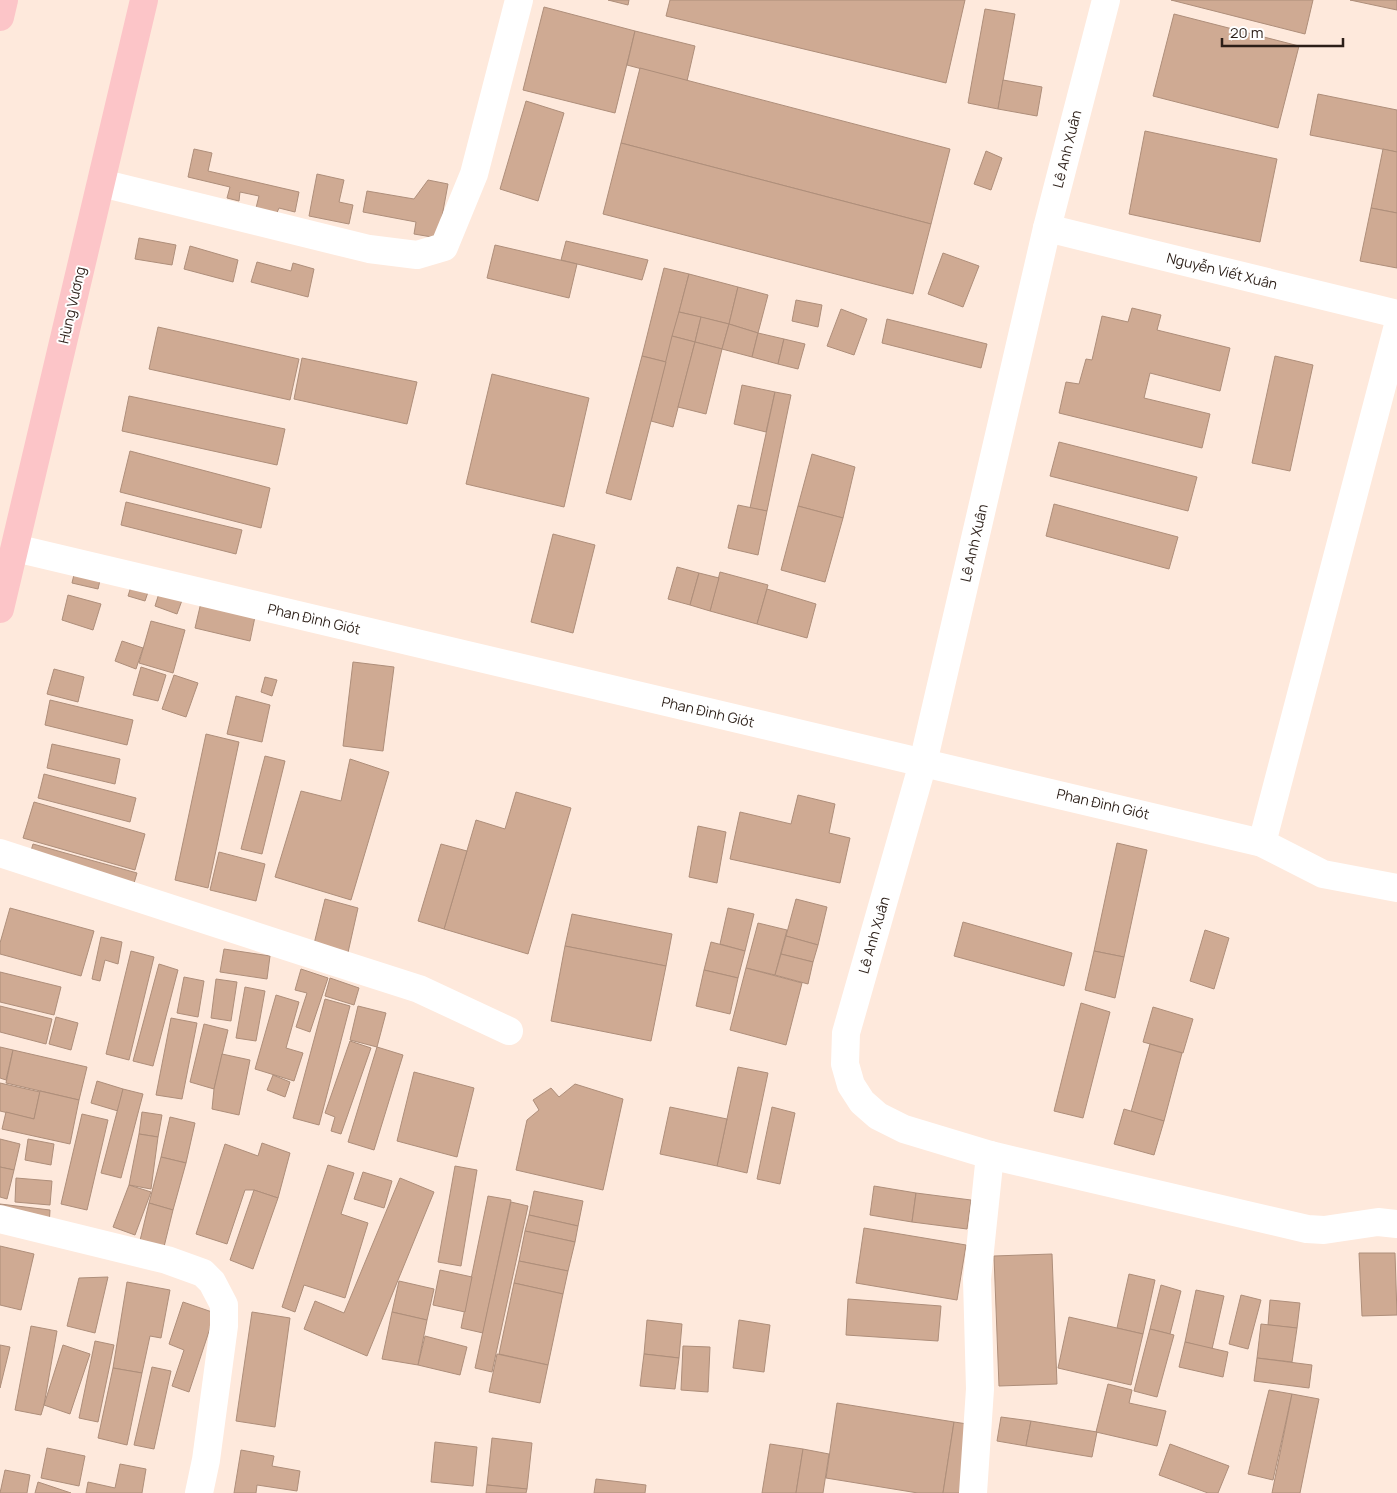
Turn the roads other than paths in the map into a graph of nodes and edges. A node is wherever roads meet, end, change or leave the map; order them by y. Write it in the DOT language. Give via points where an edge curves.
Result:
graph roads {
  1 [pos="4,0"];
  2 [pos="144,0"];
  3 [pos="519,0"];
  4 [pos="1106,0"];
  5 [pos="0,17"];
  6 [pos="101,183"];
  7 [pos="1047,228"];
  8 [pos="1397,314"];
  9 [pos="1397,329"];
  10 [pos="15,548"];
  11 [pos="0,609"];
  12 [pos="923,763"];
  13 [pos="1262,843"];
  14 [pos="0,853"];
  15 [pos="1397,888"];
  16 [pos="510,1031"];
  17 [pos="990,1155"];
  18 [pos="0,1219"];
  19 [pos="1397,1224"];
  20 [pos="199,1493"];
  21 [pos="973,1493"];
  1 -- 5 [label="main road"];
  2 -- 6 [label="main road, Hùng Vương"];
  3 -- 6 [label="street" via="474,174 444,248 417,254 369,249"];
  4 -- 7 [label="street, Lê Anh Xuân"];
  6 -- 10 [label="main road, Hùng Vương"];
  7 -- 8 [label="street, Nguyễn Viết Xuân"];
  7 -- 12 [label="street, Lê Anh Xuân"];
  9 -- 13 [label="street"];
  10 -- 11 [label="main road, Hùng Vương"];
  10 -- 12 [label="street, Phan Đình Giót"];
  12 -- 13 [label="street, Phan Đình Giót"];
  12 -- 17 [label="street, Lê Anh Xuân" via="846,1033 845,1064 851,1085 862,1102 878,1116 904,1129"];
  13 -- 15 [label="street, Phan Đình Giót" via="1323,874"];
  14 -- 16 [label="street" via="384,976"];
  17 -- 19 [label="street" via="1307,1230 1378,1222"];
  17 -- 21 [label="street" via="977,1279 980,1389"];
  18 -- 20 [label="street" via="167,1260 203,1273 212,1282 224,1305 224,1326"];
}
